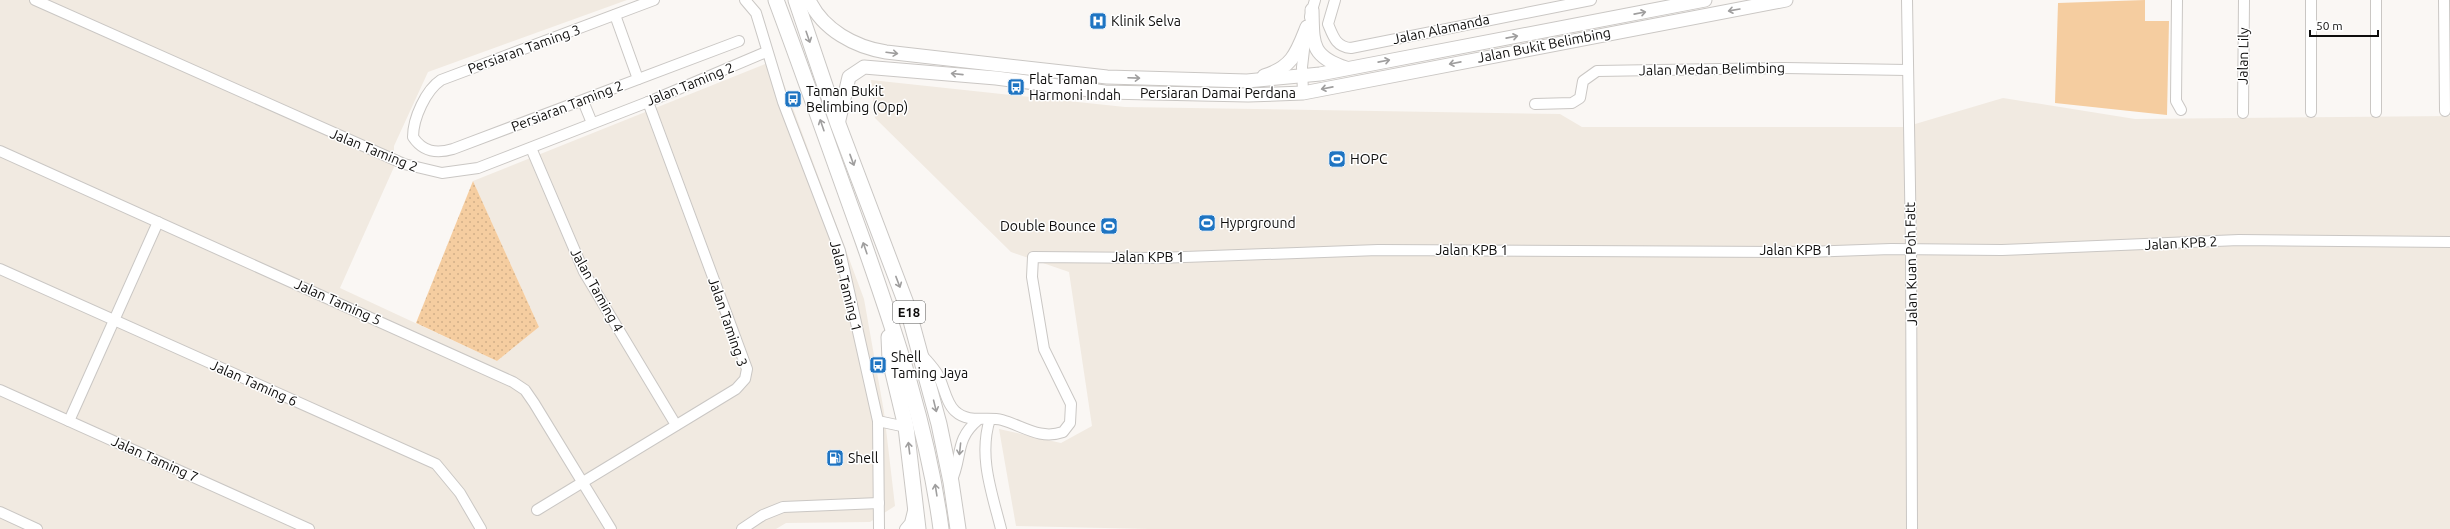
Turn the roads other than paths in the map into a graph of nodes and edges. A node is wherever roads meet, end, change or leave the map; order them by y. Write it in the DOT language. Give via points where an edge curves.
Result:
graph roads {
  1 [pos="35,0"];
  2 [pos="654,0"];
  3 [pos="745,0"];
  4 [pos="776,0"];
  5 [pos="796,0"];
  6 [pos="809,0"];
  7 [pos="1335,0"];
  8 [pos="1591,0"];
  9 [pos="1705,0"];
  10 [pos="1786,0"];
  11 [pos="1907,0"];
  12 [pos="2177,0"];
  13 [pos="2244,0"];
  14 [pos="2311,0"];
  15 [pos="2376,0"];
  16 [pos="2444,0"];
  17 [pos="1313,5"];
  18 [pos="615,15"];
  19 [pos="1307,27"];
  20 [pos="739,41"];
  21 [pos="766,52"];
  22 [pos="1346,68"];
  23 [pos="1907,70"];
  24 [pos="1302,77"];
  25 [pos="638,79"];
  26 [pos="1247,81"];
  27 [pos="1303,93"];
  28 [pos="583,101"];
  29 [pos="648,102"];
  30 [pos="1535,104"];
  31 [pos="2181,110"];
  32 [pos="2445,111"];
  33 [pos="2311,112"];
  34 [pos="2376,112"];
  35 [pos="2243,113"];
  36 [pos="415,122"];
  37 [pos="592,123"];
  38 [pos="838,124"];
  39 [pos="531,148"];
  40 [pos="0,151"];
  41 [pos="158,222"];
  42 [pos="2450,242"];
  43 [pos="1911,249"];
  44 [pos="0,269"];
  45 [pos="887,311"];
  46 [pos="114,320"];
  47 [pos="921,355"];
  48 [pos="0,390"];
  49 [pos="990,419"];
  50 [pos="878,420"];
  51 [pos="978,420"];
  52 [pos="69,421"];
  53 [pos="676,425"];
  54 [pos="906,427"];
  55 [pos="582,482"];
  56 [pos="951,482"];
  57 [pos="916,500"];
  58 [pos="879,504"];
  59 [pos="955,506"];
  60 [pos="537,510"];
  61 [pos="0,512"];
  62 [pos="37,529"];
  63 [pos="309,529"];
  64 [pos="482,529"];
  65 [pos="611,529"];
  66 [pos="742,529"];
  67 [pos="879,529"];
  68 [pos="905,529"];
  69 [pos="918,529"];
  70 [pos="941,529"];
  71 [pos="958,529"];
  72 [pos="967,529"];
  73 [pos="1001,529"];
  74 [pos="1912,529"];
  1 -- 39 [label="street, Jalan Taming 2" via="404,164 442,173 460,172"];
  2 -- 18 [label="street, Persiaran Taming 3"];
  3 -- 21 [label="street, Jalan Taming 1" via="756,13 764,36"];
  45 -- 4 [label="highway, E18, one-way"];
  5 -- 38 [label="highway, E18, one-way"];
  6 -- 26 [label="main road, Persiaran Damai Perdana, one-way" via="823,21 854,43 886,52 1107,77"];
  7 -- 8 [label="street, Jalan Alamanda" via="1328,24 1337,43 1345,48 1351,48"];
  22 -- 9 [label="main road, Jalan Bukit Belimbing, one-way"];
  10 -- 27 [label="main road, Jalan Bukit Belimbing, one-way"];
  11 -- 23 [label="street, Jalan Kuan Poh Fatt"];
  12 -- 31 [label="street" via="2176,101"];
  13 -- 35 [label="street, Jalan Lily"];
  14 -- 33 [label="street"];
  15 -- 34 [label="street"];
  16 -- 32 [label="street"];
  17 -- 19 [label="street"];
  17 -- 22 [label="main road" via="1313,40 1319,52 1328,62"];
  18 -- 25 [label="street"];
  18 -- 36 [label="street, Persiaran Taming 3" via="441,80 433,85"];
  19 -- 24 [label="street" via="1302,52"];
  19 -- 26 [label="main road" via="1296,54 1288,64 1277,72"];
  20 -- 25 [label="street, Persiaran Taming 2"];
  21 -- 29 [label="street, Jalan Taming 2"];
  21 -- 50 [label="street, Jalan Taming 1" via="840,251"];
  22 -- 24 [label="main road, Jalan Bukit Belimbing"];
  23 -- 30 [label="street, Jalan Medan Belimbing" via="1785,68 1596,71 1583,81 1580,98 1572,103"];
  23 -- 43 [label="street, Jalan Kuan Poh Fatt"];
  24 -- 26 [label="main road, Persiaran Damai Perdana"];
  24 -- 27 [label="street"];
  25 -- 28 [label="street, Persiaran Taming 2"];
  27 -- 38 [label="main road, Persiaran Damai Perdana, one-way" via="1248,95 1105,92 873,66 856,70 849,77"];
  28 -- 36 [label="street, Persiaran Taming 2" via="441,152 425,150 418,144 413,137"];
  28 -- 37 [label="street"];
  29 -- 37 [label="street, Jalan Taming 2"];
  29 -- 53 [label="street, Jalan Taming 3" via="747,368 745,379 736,389"];
  37 -- 39 [label="street, Jalan Taming 2"];
  38 -- 47 [label="highway, E18, one-way" via="907,306"];
  39 -- 53 [label="street, Jalan Taming 4" via="584,272"];
  40 -- 41 [label="street, Jalan Taming 5"];
  41 -- 46 [label="street"];
  41 -- 55 [label="street, Jalan Taming 5" via="513,382 526,390"];
  42 -- 43 [label="street, Jalan KPB 2" via="2239,240 2052,249"];
  43 -- 49 [label="street, Jalan KPB 1" via="1806,252 1378,250 1158,258 1032,257 1032,276 1044,349 1071,404 1070,423 1063,432 1044,435 1002,420"];
  43 -- 74 [label="street, Jalan Kuan Poh Fatt"];
  44 -- 46 [label="street, Jalan Taming 6"];
  45 -- 54 [label="highway" via="890,360"];
  70 -- 45 [label="highway, E18, one-way" via="936,487 923,427"];
  46 -- 52 [label="street"];
  46 -- 64 [label="street, Jalan Taming 6" via="436,464 460,493"];
  47 -- 51 [label="street" via="938,374 955,411"];
  47 -- 56 [label="highway, E18, one-way"];
  48 -- 52 [label="street, Jalan Taming 7"];
  49 -- 51 [label="street"];
  49 -- 73 [label="street" via="985,433 984,451"];
  50 -- 54 [label="street"];
  50 -- 58 [label="street, Jalan Taming 1"];
  51 -- 56 [label="street, one-way" via="962,438 958,468"];
  52 -- 63 [label="street, Jalan Taming 7"];
  53 -- 55 [label="street, Jalan Taming 3"];
  57 -- 54 [label="highway, one-way"];
  55 -- 60 [label="street, Jalan Taming 3"];
  55 -- 65 [label="street, Jalan Taming 5"];
  56 -- 59 [label="highway, E18"];
  57 -- 68 [label="street" via="910,523"];
  57 -- 69 [label="highway"];
  58 -- 66 [label="street" via="783,507 763,515"];
  58 -- 67 [label="street, Jalan Taming 1"];
  59 -- 71 [label="highway, E18"];
  59 -- 72 [label="highway"];
  61 -- 62 [label="street"];
}
